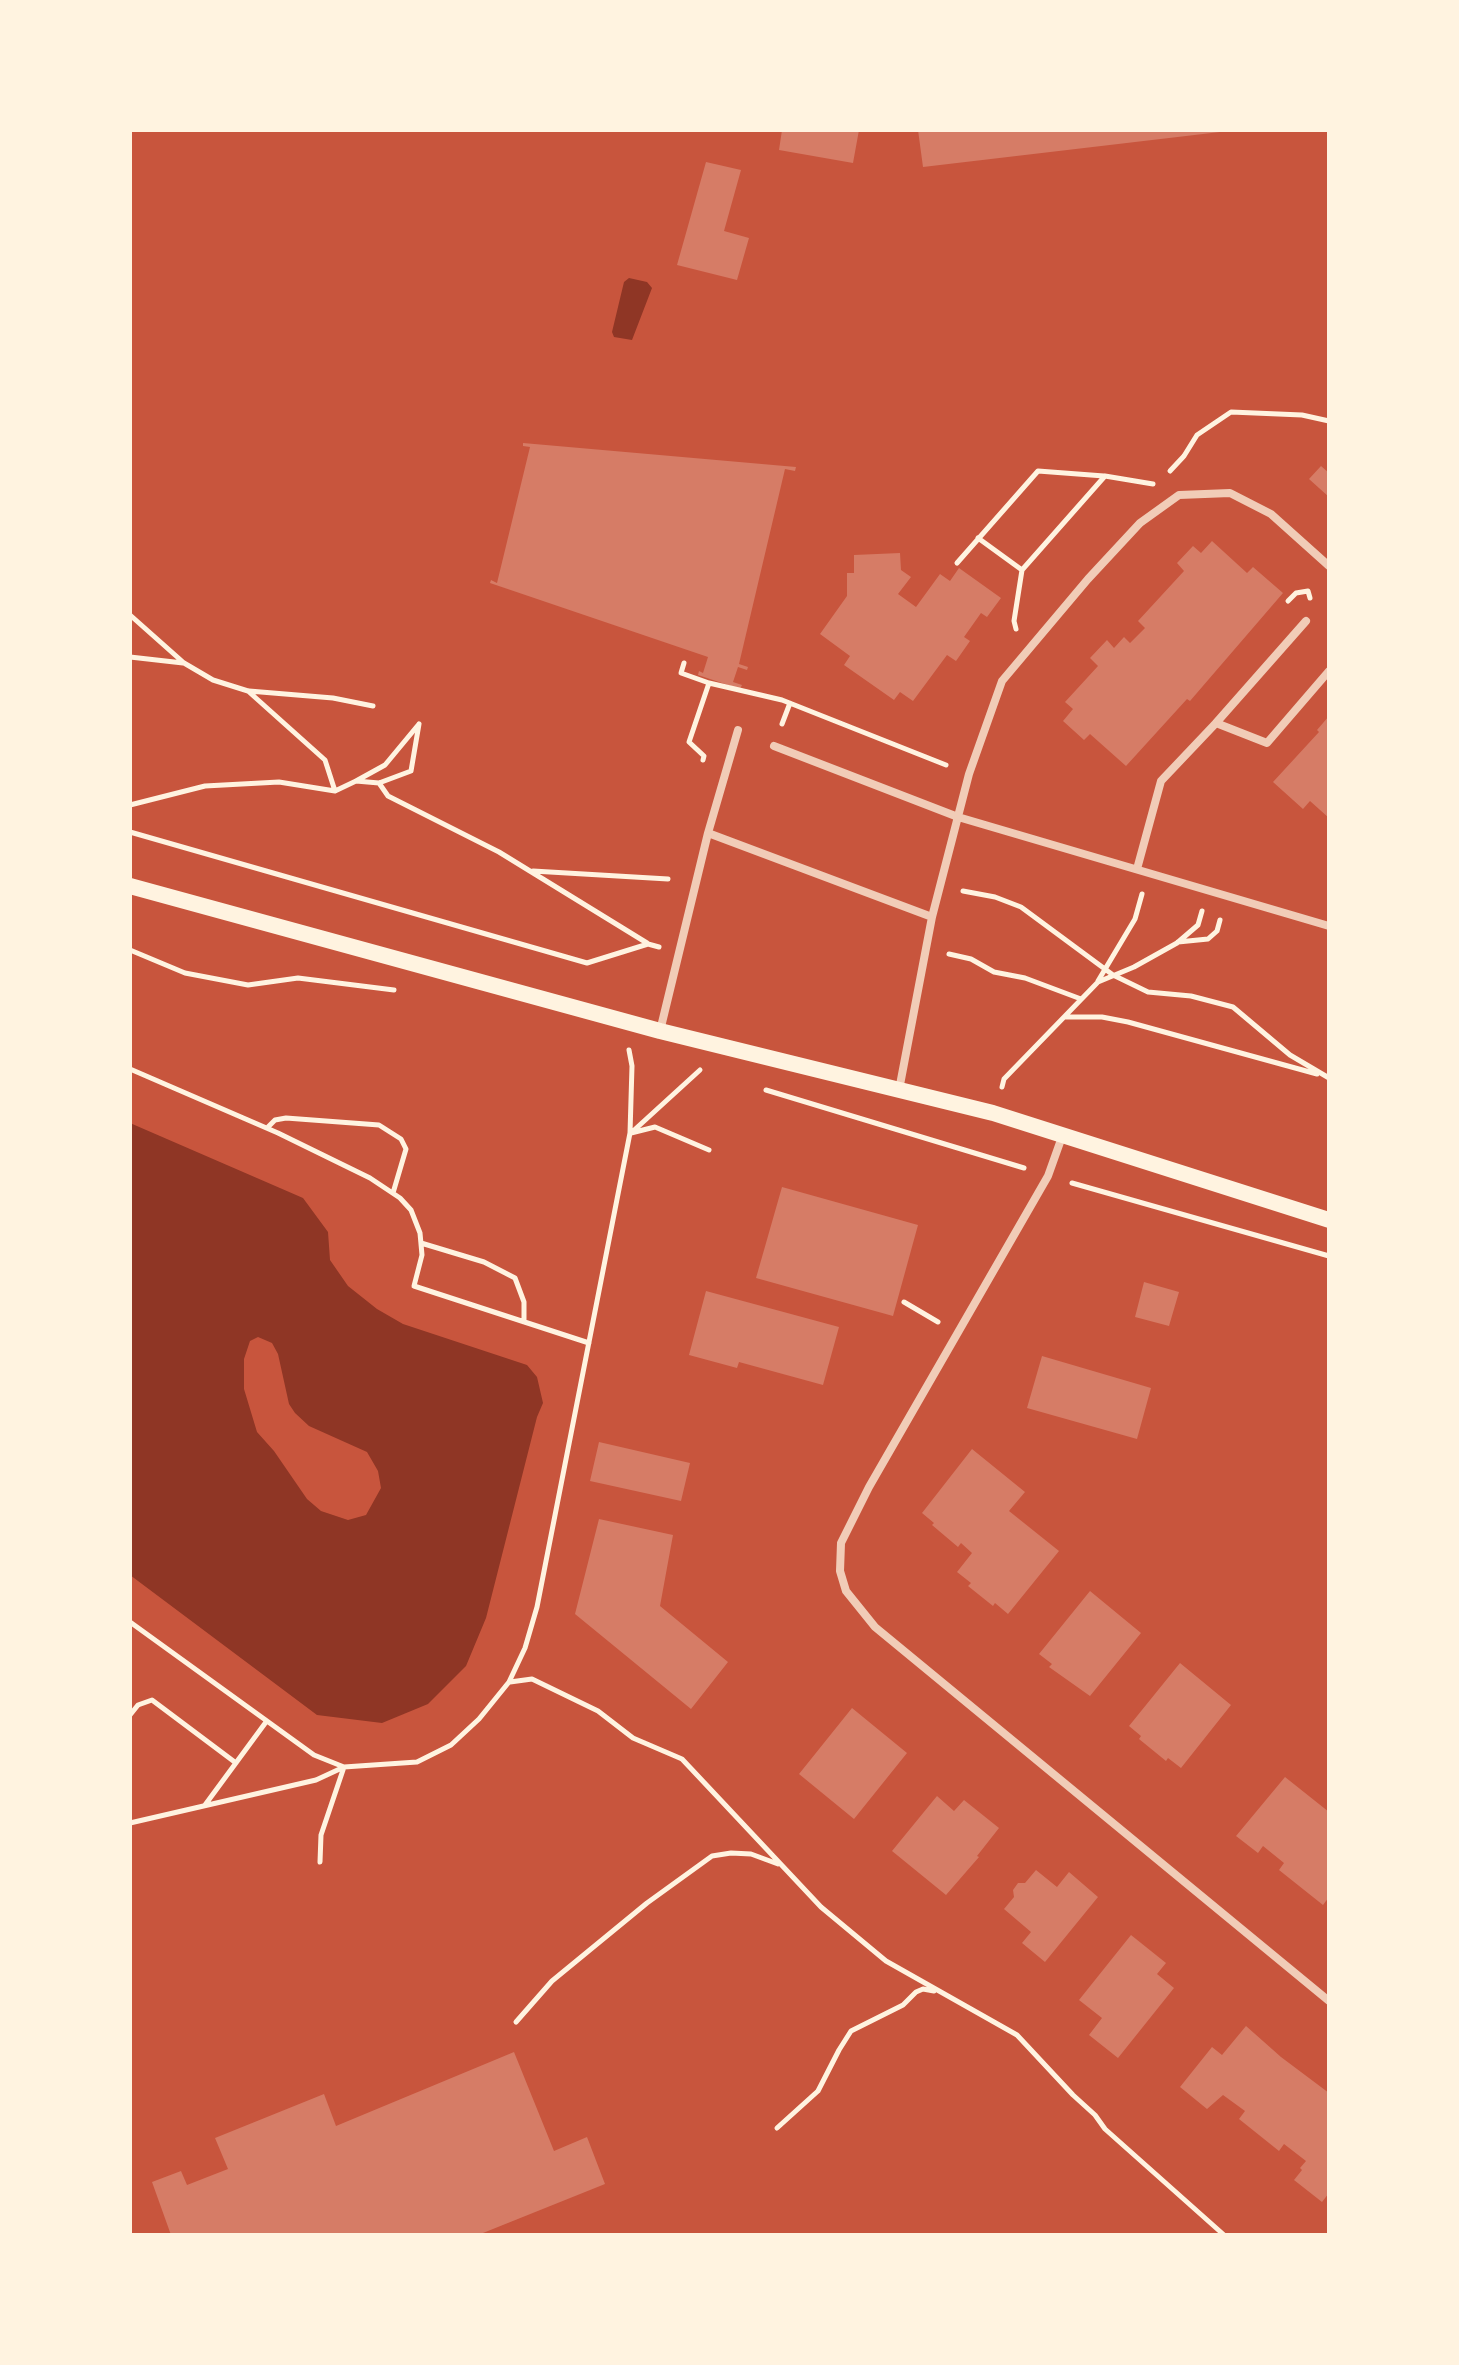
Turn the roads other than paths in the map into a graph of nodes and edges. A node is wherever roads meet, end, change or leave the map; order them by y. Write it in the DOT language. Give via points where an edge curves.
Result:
graph roads {
  1 [pos="1329,566"];
  2 [pos="1306,621"];
  3 [pos="1329,671"];
  4 [pos="1216,723"];
  5 [pos="738,730"];
  6 [pos="774,746"];
  7 [pos="958,817"];
  8 [pos="708,833"];
  9 [pos="1137,869"];
  10 [pos="130,886"];
  11 [pos="932,917"];
  12 [pos="1329,926"];
  13 [pos="660,1031"];
  14 [pos="899,1090"];
  15 [pos="1063,1134"];
  16 [pos="1329,1220"];
  17 [pos="1329,2001"];
  1 -- 7 [label="street" via="1271,514 1230,493 1179,495 1140,523 1002,681"];
  2 -- 4 [label="street"];
  3 -- 4 [label="street" via="1267,743"];
  4 -- 9 [label="street" via="1161,781"];
  5 -- 8 [label="street"];
  6 -- 7 [label="street"];
  7 -- 9 [label="street"];
  7 -- 11 [label="street"];
  8 -- 11 [label="street"];
  8 -- 13 [label="street"];
  9 -- 12 [label="street"];
  10 -- 13 [label="main road"];
  11 -- 14 [label="street"];
  13 -- 14 [label="main road"];
  14 -- 15 [label="main road"];
  15 -- 16 [label="main road"];
  15 -- 17 [label="street" via="1048,1176 841,1543 846,1591 875,1627"];
}
